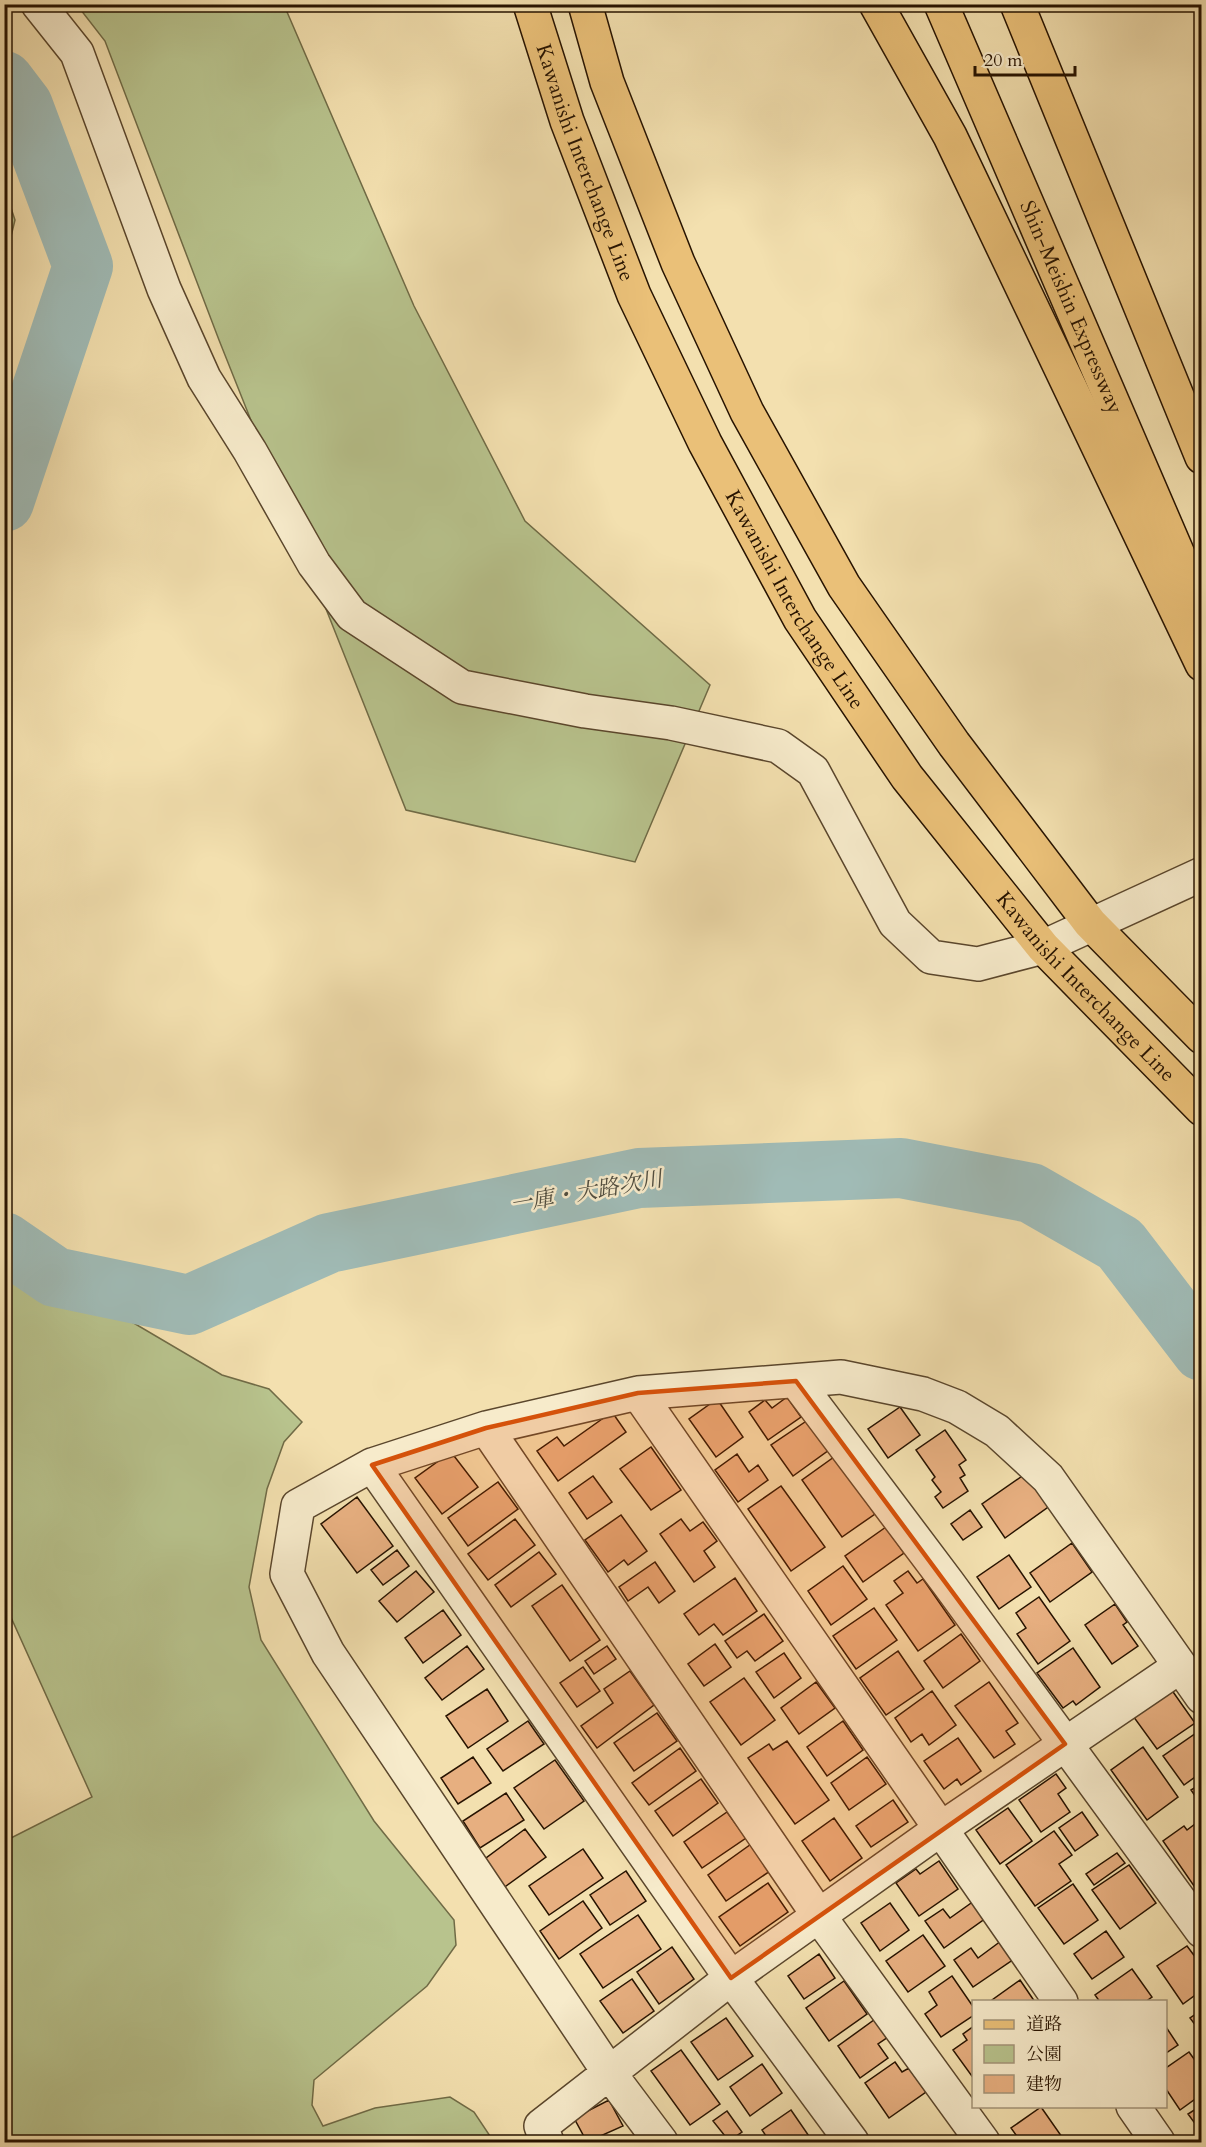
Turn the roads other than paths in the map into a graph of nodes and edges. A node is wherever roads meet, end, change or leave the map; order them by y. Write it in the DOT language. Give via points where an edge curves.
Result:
graph roads {
  1 [pos="39,4"];
  2 [pos="531,4"];
  3 [pos="585,4"];
  4 [pos="876,4"];
  5 [pos="941,4"];
  6 [pos="1017,4"];
  7 [pos="1202,458"];
  8 [pos="1202,610"];
  9 [pos="1202,664"];
  10 [pos="1202,874"];
  11 [pos="1090,924"];
  12 [pos="1043,947"];
  13 [pos="1202,1037"];
  14 [pos="1202,1109"];
  15 [pos="796,1381"];
  16 [pos="638,1392"];
  17 [pos="486,1428"];
  18 [pos="372,1465"];
  19 [pos="1179,1667"];
  20 [pos="1202,1697"];
  21 [pos="1065,1744"];
  22 [pos="942,1828"];
  23 [pos="819,1916"];
  24 [pos="1202,1931"];
  25 [pos="731,1978"];
  26 [pos="1060,2000"];
  27 [pos="610,2074"];
  28 [pos="547,2142"];
  29 [pos="661,2142"];
  30 [pos="852,2142"];
  31 [pos="983,2142"];
  1 -- 12 [label="street" via="77,53 160,278 204,378 314,564 352,615 462,687 778,746 813,771 895,923 931,957 978,964"];
  2 -- 12 [label="main road, Kawanishi Interchange Line" via="567,121 634,295 705,442 789,598 907,777"];
  3 -- 11 [label="main road" via="607,82 678,263 747,412 844,586 954,744"];
  4 -- 9 [label="main road" via="950,136"];
  5 -- 8 [label="main road, Shin-Meishin Expressway"];
  6 -- 7 [label="main road"];
  10 -- 11 [label="street"];
  11 -- 12 [label="street"];
  11 -- 13 [label="main road"];
  12 -- 14 [label="main road, Kawanishi Interchange Line"];
  15 -- 16 [label="street"];
  15 -- 19 [label="street" via="841,1377 903,1389 957,1407 997,1431 1048,1478"];
  15 -- 21 [label="street"];
  16 -- 17 [label="street"];
  16 -- 22 [label="street"];
  17 -- 18 [label="street"];
  17 -- 23 [label="street"];
  18 -- 25 [label="street"];
  18 -- 27 [label="street" via="298,1506 287,1574 328,1653"];
  19 -- 20 [label="street"];
  19 -- 21 [label="street"];
  21 -- 22 [label="street"];
  21 -- 24 [label="street"];
  22 -- 23 [label="street"];
  22 -- 26 [label="street"];
  23 -- 25 [label="street"];
  23 -- 31 [label="street"];
  25 -- 27 [label="street"];
  25 -- 30 [label="street"];
  27 -- 28 [label="street" via="541,2126"];
  27 -- 29 [label="street"];
}
